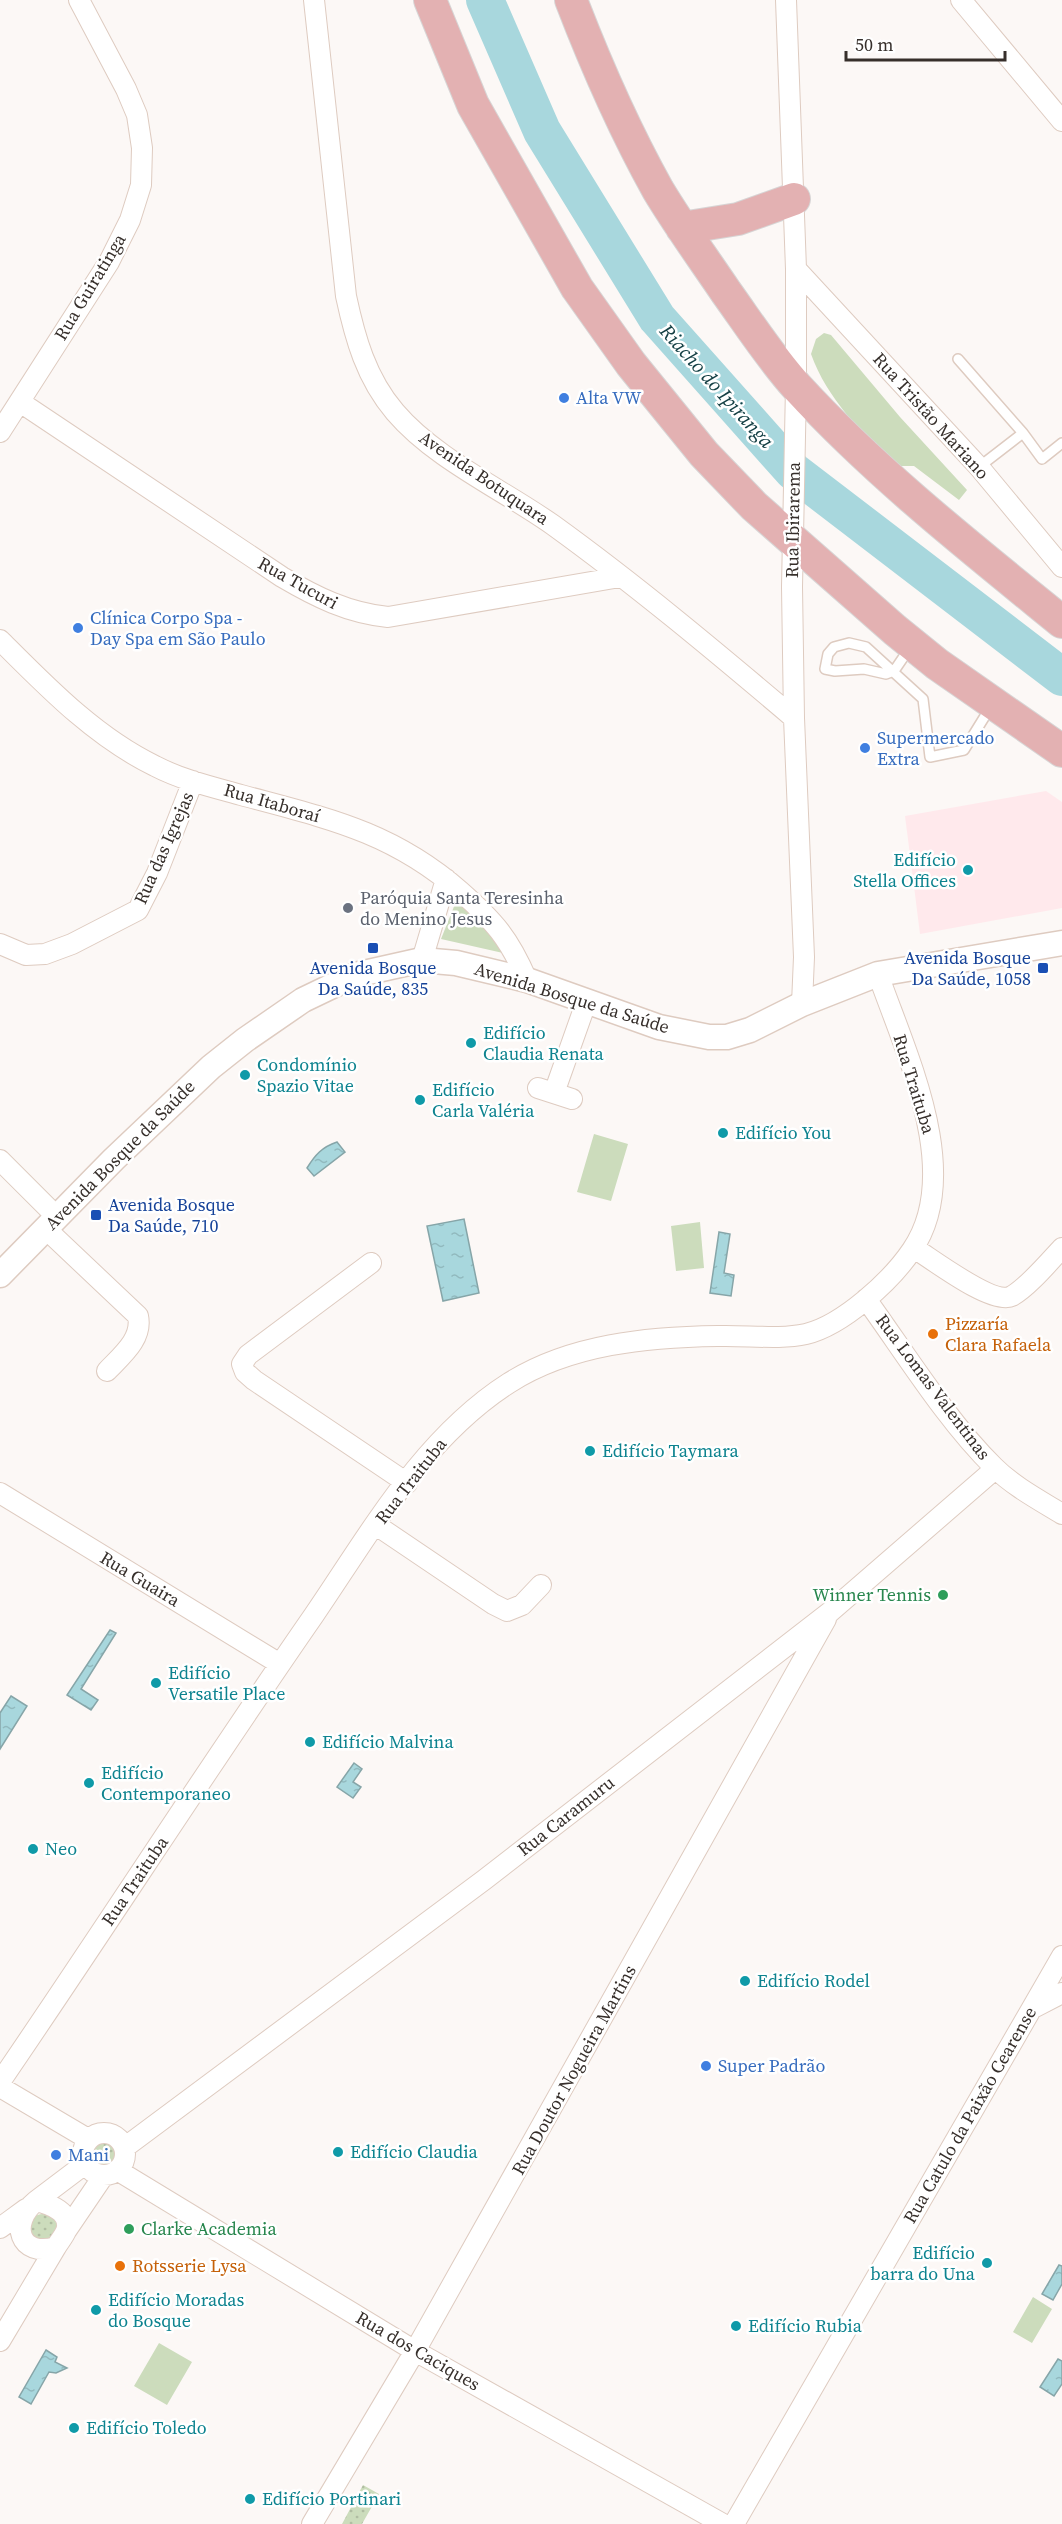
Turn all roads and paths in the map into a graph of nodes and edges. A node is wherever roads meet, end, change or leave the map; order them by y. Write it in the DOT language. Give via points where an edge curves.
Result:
graph roads {
  1 [pos="79,0"];
  2 [pos="314,0"];
  3 [pos="430,0"];
  4 [pos="571,0"];
  5 [pos="786,0"];
  6 [pos="961,0"];
  7 [pos="1062,121"];
  8 [pos="794,200"];
  9 [pos="682,228"];
  10 [pos="796,269"];
  11 [pos="958,359"];
  12 [pos="796,386"];
  13 [pos="20,402"];
  14 [pos="0,432"];
  15 [pos="1023,433"];
  16 [pos="1062,444"];
  17 [pos="978,467"];
  18 [pos="792,530"];
  19 [pos="1062,567"];
  20 [pos="620,577"];
  21 [pos="1062,622"];
  22 [pos="0,640"];
  23 [pos="912,644"];
  24 [pos="894,671"];
  25 [pos="993,703"];
  26 [pos="794,718"];
  27 [pos="1062,751"];
  28 [pos="193,781"];
  29 [pos="446,879"];
  30 [pos="1062,943"];
  31 [pos="0,944"];
  32 [pos="422,960"];
  33 [pos="878,974"];
  34 [pos="527,980"];
  35 [pos="587,1000"];
  36 [pos="802,1004"];
  37 [pos="555,1094"];
  38 [pos="0,1160"];
  39 [pos="51,1223"];
  40 [pos="914,1248"];
  41 [pos="1062,1248"];
  42 [pos="371,1263"];
  43 [pos="0,1275"];
  44 [pos="867,1299"];
  45 [pos="107,1371"];
  46 [pos="995,1469"];
  47 [pos="407,1483"];
  48 [pos="0,1493"];
  49 [pos="1062,1514"];
  50 [pos="376,1525"];
  51 [pos="541,1585"];
  52 [pos="830,1612"];
  53 [pos="280,1664"];
  54 [pos="1062,1956"];
  55 [pos="1062,1993"];
  56 [pos="1032,2009"];
  57 [pos="0,2082"];
  58 [pos="0,2087"];
  59 [pos="88,2139"];
  60 [pos="124,2148"];
  61 [pos="85,2163"];
  62 [pos="111,2172"];
  63 [pos="31,2205"];
  64 [pos="0,2228"];
  65 [pos="61,2239"];
  66 [pos="0,2341"];
  67 [pos="416,2352"];
  68 [pos="312,2524"];
  69 [pos="723,2524"];
  70 [pos="734,2524"];
  1 -- 13 [label="street, Rua Guiratinga" via="137,116 142,148 141,185 130,220 109,262"];
  2 -- 20 [label="street, Avenida Botuquara" via="346,296 356,342 374,382 394,412 413,430 553,525"];
  3 -- 18 [label="main road" via="473,105 577,288 631,364 704,454 754,507"];
  4 -- 9 [label="main road" via="631,140"];
  5 -- 8 [label="street, Rua Ibirarema"];
  6 -- 7 [label="street"];
  8 -- 9 [label="main road" via="746,217"];
  8 -- 10 [label="street, Rua Ibirarema"];
  9 -- 12 [label="main road"];
  10 -- 12 [label="street, Rua Ibirarema"];
  10 -- 17 [label="street, Rua Tristão Mariano"];
  11 -- 15 [label="lane"];
  12 -- 18 [label="street, Rua Ibirarema"];
  12 -- 21 [label="main road" via="897,482"];
  13 -- 14 [label="street, Rua Guiratinga"];
  13 -- 20 [label="street, Rua Tucuri" via="282,577 343,608 388,617"];
  15 -- 16 [label="lane" via="1042,459"];
  15 -- 17 [label="lane"];
  17 -- 19 [label="street, Rua Tristão Mariano"];
  18 -- 23 [label="main road"];
  18 -- 26 [label="street, Rua Ibirarema"];
  20 -- 26 [label="street, Avenida Botuquara"];
  22 -- 28 [label="street, Rua Itaboraí" via="112,742 157,768"];
  23 -- 24 [label="lane"];
  23 -- 25 [label="main road"];
  24 -- 24 [label="lane" via="886,674 864,669 825,669 834,647 849,643 866,647"];
  24 -- 25 [label="lane" via="923,699 930,757 964,750"];
  25 -- 27 [label="main road"];
  26 -- 36 [label="street, Rua Ibirarema" via="804,957"];
  28 -- 29 [label="street, Rua Itaboraí" via="341,823 411,853"];
  28 -- 31 [label="street, Rua das Igrejas" via="138,910 45,954 26,955"];
  29 -- 32 [label="street"];
  29 -- 34 [label="street, Rua Itaboraí" via="505,934"];
  30 -- 33 [label="street, Avenida Bosque da Saúde"];
  32 -- 34 [label="street, Avenida Bosque da Saúde" via="456,963"];
  32 -- 39 [label="street, Avenida Bosque da Saúde" via="356,975 303,1000 244,1040 185,1091"];
  33 -- 36 [label="street, Avenida Bosque da Saúde"];
  33 -- 40 [label="street, Rua Traituba" via="921,1097 932,1143 934,1189"];
  34 -- 35 [label="street, Avenida Bosque da Saúde"];
  35 -- 36 [label="street, Avenida Bosque da Saúde" via="659,1027 709,1037 750,1030"];
  35 -- 37 [label="street"];
  38 -- 39 [label="street"];
  39 -- 43 [label="street, Avenida Bosque da Saúde"];
  39 -- 45 [label="street" via="138,1317 140,1328 134,1341"];
  40 -- 41 [label="street" via="992,1296 1007,1298"];
  40 -- 44 [label="street, Rua Traituba"];
  42 -- 47 [label="street" via="248,1355 242,1364 254,1380"];
  44 -- 46 [label="street, Rua Lomas Valentinas" via="959,1427"];
  44 -- 47 [label="street, Rua Traituba" via="821,1329 803,1335 634,1341 546,1365 514,1380 472,1410 425,1458"];
  46 -- 49 [label="street, Rua Lomas Valentinas"];
  46 -- 52 [label="street, Rua Caramuru"];
  47 -- 50 [label="street, Rua Traituba"];
  48 -- 53 [label="street, Rua Guaira"];
  50 -- 51 [label="street" via="507,1611 522,1605"];
  50 -- 53 [label="street, Rua Traituba"];
  52 -- 60 [label="street, Rua Caramuru" via="484,1880"];
  52 -- 67 [label="street, Rua Doutor Nogueira Martins"];
  53 -- 57 [label="street, Rua Traituba"];
  54 -- 56 [label="street, Rua Catulo da Paixão Cearense"];
  55 -- 56 [label="street"];
  56 -- 70 [label="street, Rua Catulo da Paixão Cearense"];
  58 -- 59 [label="street"];
  59 -- 60 [label="street" via="96,2134 113,2134"];
  59 -- 61 [label="street" via="84,2146"];
  60 -- 62 [label="street" via="125,2156"];
  61 -- 62 [label="street" via="90,2170"];
  61 -- 63 [label="street"];
  62 -- 65 [label="street"];
  62 -- 67 [label="street, Rua dos Caciques"];
  63 -- 64 [label="street"];
  63 -- 65 [label="street" via="51,2204 62,2212 67,2224"];
  63 -- 65 [label="street" via="21,2219 19,2230 24,2241 45,2251"];
  65 -- 66 [label="street"];
  67 -- 68 [label="street, Rua Doutor Nogueira Martins"];
  67 -- 69 [label="street, Rua dos Caciques"];
}
